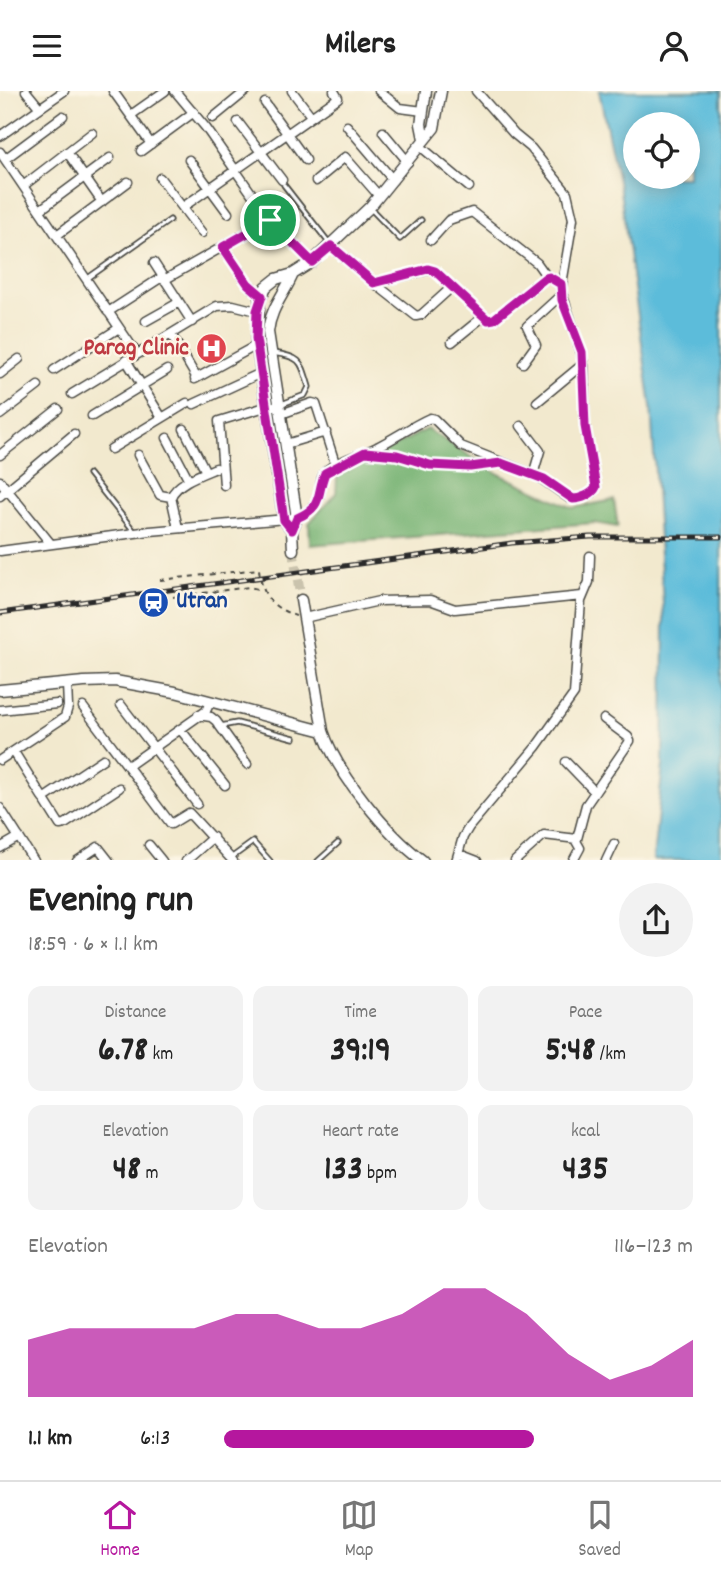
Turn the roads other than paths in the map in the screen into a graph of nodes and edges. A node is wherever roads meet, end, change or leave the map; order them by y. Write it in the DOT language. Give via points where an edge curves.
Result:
graph roads {
  1 [pos="26,91"];
  2 [pos="64,91"];
  3 [pos="113,91"];
  4 [pos="165,91"];
  5 [pos="175,91"];
  6 [pos="246,91"];
  7 [pos="292,91"];
  8 [pos="334,91"];
  9 [pos="379,91"];
  10 [pos="426,91"];
  11 [pos="441,91"];
  12 [pos="476,91"];
  13 [pos="265,103"];
  14 [pos="38,107"];
  15 [pos="423,111"];
  16 [pos="194,112"];
  17 [pos="131,115"];
  18 [pos="63,116"];
  19 [pos="311,116"];
  20 [pos="213,118"];
  21 [pos="238,122"];
  22 [pos="347,126"];
  23 [pos="383,132"];
  24 [pos="92,133"];
  25 [pos="287,133"];
  26 [pos="0,136"];
  27 [pos="151,143"];
  28 [pos="422,143"];
  29 [pos="141,151"];
  30 [pos="260,151"];
  31 [pos="66,152"];
  32 [pos="3,156"];
  33 [pos="110,158"];
  34 [pos="189,160"];
  35 [pos="306,160"];
  36 [pos="408,162"];
  37 [pos="235,169"];
  38 [pos="85,178"];
  39 [pos="160,178"];
  40 [pos="393,180"];
  41 [pos="316,181"];
  42 [pos="128,182"];
  43 [pos="283,183"];
  44 [pos="23,186"];
  45 [pos="208,187"];
  46 [pos="469,187"];
  47 [pos="379,196"];
  48 [pos="102,202"];
  49 [pos="183,207"];
  50 [pos="370,207"];
  51 [pos="40,210"];
  52 [pos="228,213"];
  53 [pos="170,220"];
  54 [pos="270,220"];
  55 [pos="421,220"];
  56 [pos="202,233"];
  57 [pos="57,235"];
  58 [pos="431,240"];
  59 [pos="331,246"];
  60 [pos="223,247"];
  61 [pos="312,262"];
  62 [pos="154,263"];
  63 [pos="293,274"];
  64 [pos="547,277"];
  65 [pos="163,278"];
  66 [pos="86,279"];
  67 [pos="374,283"];
  68 [pos="561,284"];
  69 [pos="452,287"];
  70 [pos="561,295"];
  71 [pos="262,296"];
  72 [pos="178,303"];
  73 [pos="108,311"];
  74 [pos="257,311"];
  75 [pos="484,316"];
  76 [pos="146,321"];
  77 [pos="191,322"];
  78 [pos="119,328"];
  79 [pos="171,334"];
  80 [pos="452,342"];
  81 [pos="257,345"];
  82 [pos="271,353"];
  83 [pos="136,354"];
  84 [pos="19,359"];
  85 [pos="126,360"];
  86 [pos="523,363"];
  87 [pos="583,363"];
  88 [pos="54,370"];
  89 [pos="167,370"];
  90 [pos="261,373"];
  91 [pos="0,374"];
  92 [pos="143,385"];
  93 [pos="38,386"];
  94 [pos="72,394"];
  95 [pos="537,402"];
  96 [pos="266,407"];
  97 [pos="58,409"];
  98 [pos="280,410"];
  99 [pos="0,415"];
  100 [pos="92,416"];
  101 [pos="162,418"];
  102 [pos="521,426"];
  103 [pos="184,429"];
  104 [pos="326,432"];
  105 [pos="74,433"];
  106 [pos="167,438"];
  107 [pos="286,444"];
  108 [pos="111,449"];
  109 [pos="365,452"];
  110 [pos="138,455"];
  111 [pos="0,456"];
  112 [pos="501,463"];
  113 [pos="336,466"];
  114 [pos="216,468"];
  115 [pos="206,472"];
  116 [pos="89,474"];
  117 [pos="533,475"];
  118 [pos="190,480"];
  119 [pos="0,481"];
  120 [pos="224,485"];
  121 [pos="8,490"];
  122 [pos="0,496"];
  123 [pos="171,497"];
  124 [pos="297,518"];
  125 [pos="284,520"];
  126 [pos="178,528"];
  127 [pos="292,530"];
  128 [pos="135,533"];
  129 [pos="51,544"];
  130 [pos="293,550"];
  131 [pos="0,551"];
  132 [pos="590,556"];
  133 [pos="582,596"];
  134 [pos="301,600"];
  135 [pos="304,618"];
  136 [pos="67,684"];
  137 [pos="0,690"];
  138 [pos="210,702"];
  139 [pos="57,704"];
  140 [pos="121,705"];
  141 [pos="83,707"];
  142 [pos="0,710"];
  143 [pos="198,715"];
  144 [pos="604,719"];
  145 [pos="219,726"];
  146 [pos="180,729"];
  147 [pos="323,731"];
  148 [pos="294,739"];
  149 [pos="153,749"];
  150 [pos="14,752"];
  151 [pos="103,759"];
  152 [pos="0,761"];
  153 [pos="566,762"];
  154 [pos="247,764"];
  155 [pos="128,765"];
  156 [pos="225,785"];
  157 [pos="119,788"];
  158 [pos="595,792"];
  159 [pos="43,799"];
  160 [pos="197,804"];
  161 [pos="0,808"];
  162 [pos="19,837"];
  163 [pos="213,837"];
  164 [pos="576,841"];
  165 [pos="338,843"];
  166 [pos="614,844"];
  167 [pos="149,845"];
  168 [pos="0,848"];
  169 [pos="458,857"];
  170 [pos="232,859"];
  171 [pos="34,860"];
  172 [pos="77,860"];
  173 [pos="108,860"];
  174 [pos="162,860"];
  175 [pos="186,860"];
  176 [pos="270,860"];
  177 [pos="318,860"];
  178 [pos="423,860"];
  179 [pos="477,860"];
  180 [pos="515,860"];
  181 [pos="573,860"];
  182 [pos="606,860"];
  1 -- 14 [label="street"];
  2 -- 14 [label="street"];
  3 -- 17 [label="street"];
  4 -- 17 [label="street"];
  5 -- 16 [label="street"];
  6 -- 20 [label="street"];
  7 -- 19 [label="street"];
  8 -- 19 [label="street" via="338,98"];
  9 -- 15 [label="street" via="400,108"];
  10 -- 15 [label="street"];
  11 -- 28 [label="street" via="434,128"];
  12 -- 68 [label="street" via="567,193 573,219"];
  13 -- 25 [label="street"];
  14 -- 26 [label="street"];
  15 -- 28 [label="street"];
  16 -- 27 [label="street"];
  16 -- 37 [label="street"];
  17 -- 27 [label="street"];
  18 -- 32 [label="street"];
  19 -- 25 [label="street"];
  21 -- 30 [label="street"];
  22 -- 40 [label="street"];
  23 -- 36 [label="street"];
  24 -- 31 [label="street"];
  25 -- 30 [label="street"];
  25 -- 35 [label="street"];
  27 -- 29 [label="street"];
  28 -- 36 [label="street"];
  28 -- 46 [label="street"];
  30 -- 37 [label="street"];
  30 -- 43 [label="street"];
  31 -- 38 [label="street"];
  31 -- 44 [label="street"];
  32 -- 44 [label="street"];
  33 -- 38 [label="street"];
  34 -- 45 [label="street"];
  36 -- 40 [label="street"];
  37 -- 45 [label="street"];
  37 -- 54 [label="street"];
  38 -- 48 [label="street"];
  38 -- 51 [label="street"];
  39 -- 49 [label="street"];
  40 -- 47 [label="street"];
  41 -- 47 [label="street" via="345,157"];
  42 -- 48 [label="street"];
  43 -- 59 [label="lane"];
  44 -- 51 [label="street"];
  45 -- 49 [label="street"];
  45 -- 52 [label="street"];
  47 -- 50 [label="street"];
  48 -- 57 [label="street"];
  49 -- 56 [label="street"];
  50 -- 55 [label="lane" via="400,239"];
  50 -- 59 [label="street"];
  51 -- 57 [label="street"];
  53 -- 66 [label="lane"];
  54 -- 60 [label="street"];
  54 -- 61 [label="street"];
  57 -- 66 [label="street"];
  58 -- 64 [label="street" via="449,221 472,212 537,263"];
  59 -- 61 [label="street"];
  59 -- 67 [label="street"];
  60 -- 65 [label="street"];
  60 -- 71 [label="street"];
  61 -- 63 [label="street"];
  62 -- 65 [label="street"];
  63 -- 71 [label="street" via="276,279"];
  63 -- 82 [label="street" via="269,319"];
  64 -- 68 [label="street"];
  64 -- 75 [label="street" via="494,319"];
  65 -- 72 [label="street"];
  65 -- 73 [label="street"];
  66 -- 73 [label="street"];
  67 -- 69 [label="street" via="432,270"];
  67 -- 69 [label="street" via="416,316"];
  68 -- 70 [label="street"];
  69 -- 75 [label="street"];
  70 -- 86 [label="street" via="528,325 536,345"];
  70 -- 87 [label="street"];
  71 -- 74 [label="street"];
  72 -- 76 [label="street"];
  72 -- 77 [label="street"];
  73 -- 78 [label="street"];
  74 -- 77 [label="street" via="224,304"];
  74 -- 81 [label="street"];
  75 -- 80 [label="street"];
  77 -- 79 [label="street"];
  78 -- 83 [label="street"];
  78 -- 88 [label="street"];
  79 -- 81 [label="street" via="195,377"];
  79 -- 83 [label="street"];
  81 -- 90 [label="street"];
  82 -- 98 [label="street"];
  82 -- 98 [label="lane" via="296,358 309,387 305,395"];
  83 -- 85 [label="street"];
  84 -- 91 [label="street"];
  85 -- 92 [label="street"];
  85 -- 94 [label="street"];
  87 -- 95 [label="street"];
  87 -- 117 [label="street" via="585,426 595,490 573,499"];
  89 -- 92 [label="street"];
  90 -- 96 [label="street"];
  90 -- 101 [label="street"];
  92 -- 100 [label="street"];
  92 -- 101 [label="street"];
  93 -- 99 [label="street"];
  96 -- 98 [label="street"];
  96 -- 120 [label="street" via="219,421"];
  96 -- 125 [label="street"];
  97 -- 111 [label="street"];
  98 -- 104 [label="street" via="314,403"];
  98 -- 107 [label="street"];
  101 -- 108 [label="street"];
  102 -- 117 [label="street" via="540,451"];
  103 -- 115 [label="street"];
  104 -- 107 [label="street"];
  104 -- 113 [label="street"];
  105 -- 121 [label="street"];
  106 -- 118 [label="street"];
  107 -- 124 [label="street"];
  109 -- 112 [label="street" via="430,465"];
  109 -- 112 [label="street" via="430,418 461,446"];
  109 -- 113 [label="street"];
  110 -- 123 [label="street" via="160,495"];
  112 -- 117 [label="street"];
  113 -- 124 [label="street" via="325,473 316,505"];
  114 -- 115 [label="street"];
  115 -- 118 [label="street"];
  116 -- 128 [label="lane"];
  118 -- 123 [label="street"];
  119 -- 121 [label="street"];
  121 -- 122 [label="street"];
  121 -- 129 [label="street"];
  123 -- 126 [label="street"];
  124 -- 125 [label="street"];
  124 -- 127 [label="street"];
  125 -- 126 [label="street"];
  125 -- 127 [label="street"];
  126 -- 128 [label="street"];
  127 -- 130 [label="street"];
  128 -- 129 [label="street"];
  129 -- 131 [label="street"];
  132 -- 133 [label="street" via="589,582"];
  133 -- 135 [label="street" via="455,609 430,600 379,601"];
  133 -- 169 [label="street" via="574,694 469,827"];
  134 -- 135 [label="street"];
  135 -- 147 [label="street"];
  136 -- 137 [label="street"];
  136 -- 138 [label="street" via="115,681"];
  136 -- 150 [label="street" via="65,717"];
  138 -- 143 [label="street"];
  138 -- 147 [label="street"];
  139 -- 142 [label="street"];
  140 -- 149 [label="street"];
  141 -- 155 [label="street"];
  143 -- 145 [label="street" via="211,717"];
  143 -- 146 [label="street"];
  144 -- 158 [label="street" via="630,741"];
  145 -- 148 [label="lane" via="234,722"];
  145 -- 154 [label="street"];
  146 -- 149 [label="street"];
  146 -- 156 [label="street"];
  147 -- 178 [label="street" via="366,802 399,842"];
  149 -- 155 [label="street"];
  149 -- 160 [label="street"];
  150 -- 152 [label="street"];
  150 -- 159 [label="street"];
  151 -- 159 [label="street"];
  153 -- 158 [label="street"];
  155 -- 163 [label="street" via="171,824 189,813"];
  157 -- 159 [label="street" via="60,825"];
  158 -- 164 [label="street" via="586,805"];
  161 -- 162 [label="street"];
  162 -- 168 [label="street"];
  162 -- 171 [label="street"];
  163 -- 170 [label="street"];
  163 -- 175 [label="street"];
  164 -- 180 [label="street" via="544,835"];
  164 -- 181 [label="street" via="580,848"];
  165 -- 177 [label="lane"];
  166 -- 182 [label="street"];
  167 -- 174 [label="street"];
  169 -- 179 [label="street"];
  170 -- 176 [label="lane" via="253,842"];
  172 -- 173 [label="street" via="98,847"];
}
